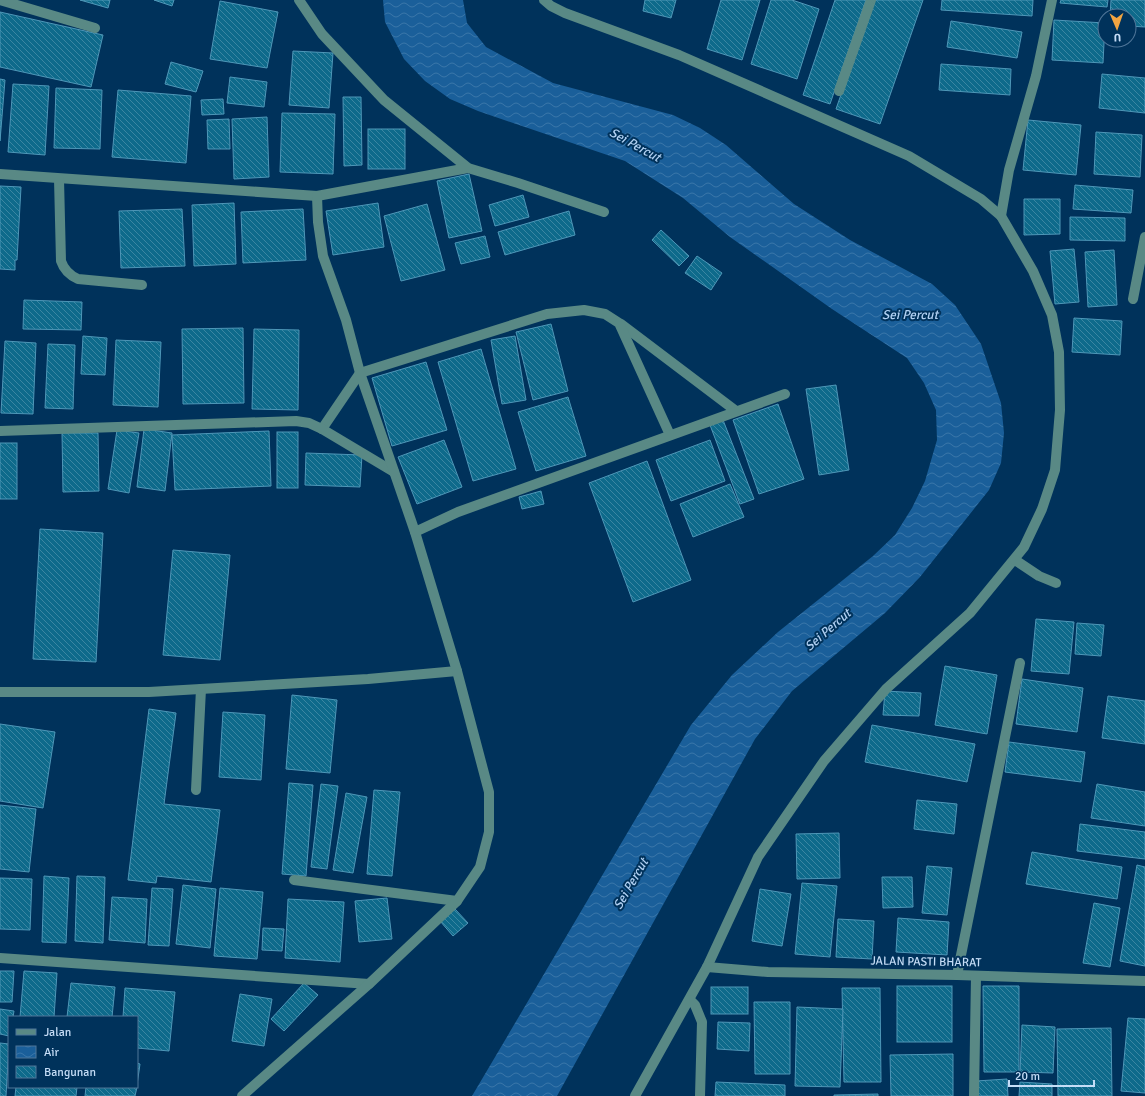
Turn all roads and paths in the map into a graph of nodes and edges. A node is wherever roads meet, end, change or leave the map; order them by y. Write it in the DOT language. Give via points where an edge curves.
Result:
graph roads {
  1 [pos="0,0"];
  2 [pos="299,0"];
  3 [pos="544,0"];
  4 [pos="870,0"];
  5 [pos="1052,0"];
  6 [pos="95,28"];
  7 [pos="839,91"];
  8 [pos="468,168"];
  9 [pos="0,174"];
  10 [pos="59,179"];
  11 [pos="317,196"];
  12 [pos="604,212"];
  13 [pos="1001,216"];
  14 [pos="1145,237"];
  15 [pos="142,285"];
  16 [pos="1132,299"];
  17 [pos="619,323"];
  18 [pos="360,373"];
  19 [pos="785,394"];
  20 [pos="736,411"];
  21 [pos="322,429"];
  22 [pos="0,431"];
  23 [pos="670,435"];
  24 [pos="394,472"];
  25 [pos="415,532"];
  26 [pos="1015,560"];
  27 [pos="1056,583"];
  28 [pos="1020,663"];
  29 [pos="457,671"];
  30 [pos="201,689"];
  31 [pos="0,692"];
  32 [pos="196,790"];
  33 [pos="294,880"];
  34 [pos="457,901"];
  35 [pos="0,958"];
  36 [pos="707,967"];
  37 [pos="957,975"];
  38 [pos="976,976"];
  39 [pos="1145,981"];
  40 [pos="369,984"];
  41 [pos="690,1000"];
  42 [pos="242,1096"];
  43 [pos="635,1096"];
  44 [pos="700,1096"];
  45 [pos="974,1096"];
  1 -- 6 [label="street"];
  2 -- 8 [label="street" via="322,34 384,100"];
  3 -- 13 [label="street" via="565,13 679,55 909,156 981,199"];
  4 -- 7 [label="street"];
  5 -- 13 [label="street" via="1036,76 1009,170"];
  8 -- 11 [label="street"];
  8 -- 12 [label="street"];
  9 -- 10 [label="street"];
  10 -- 11 [label="street"];
  10 -- 15 [label="street" via="61,261 64,269 78,279"];
  11 -- 18 [label="street" via="323,256 346,320"];
  13 -- 26 [label="street" via="1033,271 1052,315 1059,352 1060,410 1055,470 1042,509"];
  14 -- 16 [label="street"];
  17 -- 18 [label="street" via="605,314 584,310 547,314"];
  17 -- 20 [label="street"];
  17 -- 23 [label="street"];
  18 -- 21 [label="street"];
  18 -- 24 [label="street"];
  19 -- 20 [label="street"];
  20 -- 23 [label="street"];
  21 -- 22 [label="street" via="296,421"];
  21 -- 24 [label="street"];
  23 -- 25 [label="street" via="458,512"];
  24 -- 25 [label="street"];
  25 -- 29 [label="street"];
  26 -- 27 [label="street" via="1039,576"];
  26 -- 36 [label="street" via="970,613 886,689 824,761 758,857"];
  28 -- 37 [label="street"];
  29 -- 30 [label="street"];
  29 -- 34 [label="street" via="489,792 489,832 480,867"];
  30 -- 31 [label="street" via="149,692"];
  30 -- 32 [label="street"];
  33 -- 34 [label="street"];
  34 -- 40 [label="street"];
  35 -- 40 [label="street"];
  36 -- 37 [label="street, JALAN PASTI BHARAT" via="768,972"];
  36 -- 41 [label="street"];
  37 -- 38 [label="street, JALAN PASTI BHARAT"];
  38 -- 39 [label="street, JALAN PASTI BHARAT"];
  38 -- 45 [label="street"];
  40 -- 42 [label="street"];
  41 -- 43 [label="street"];
  41 -- 44 [label="street" via="696,1005 702,1022"];
}
